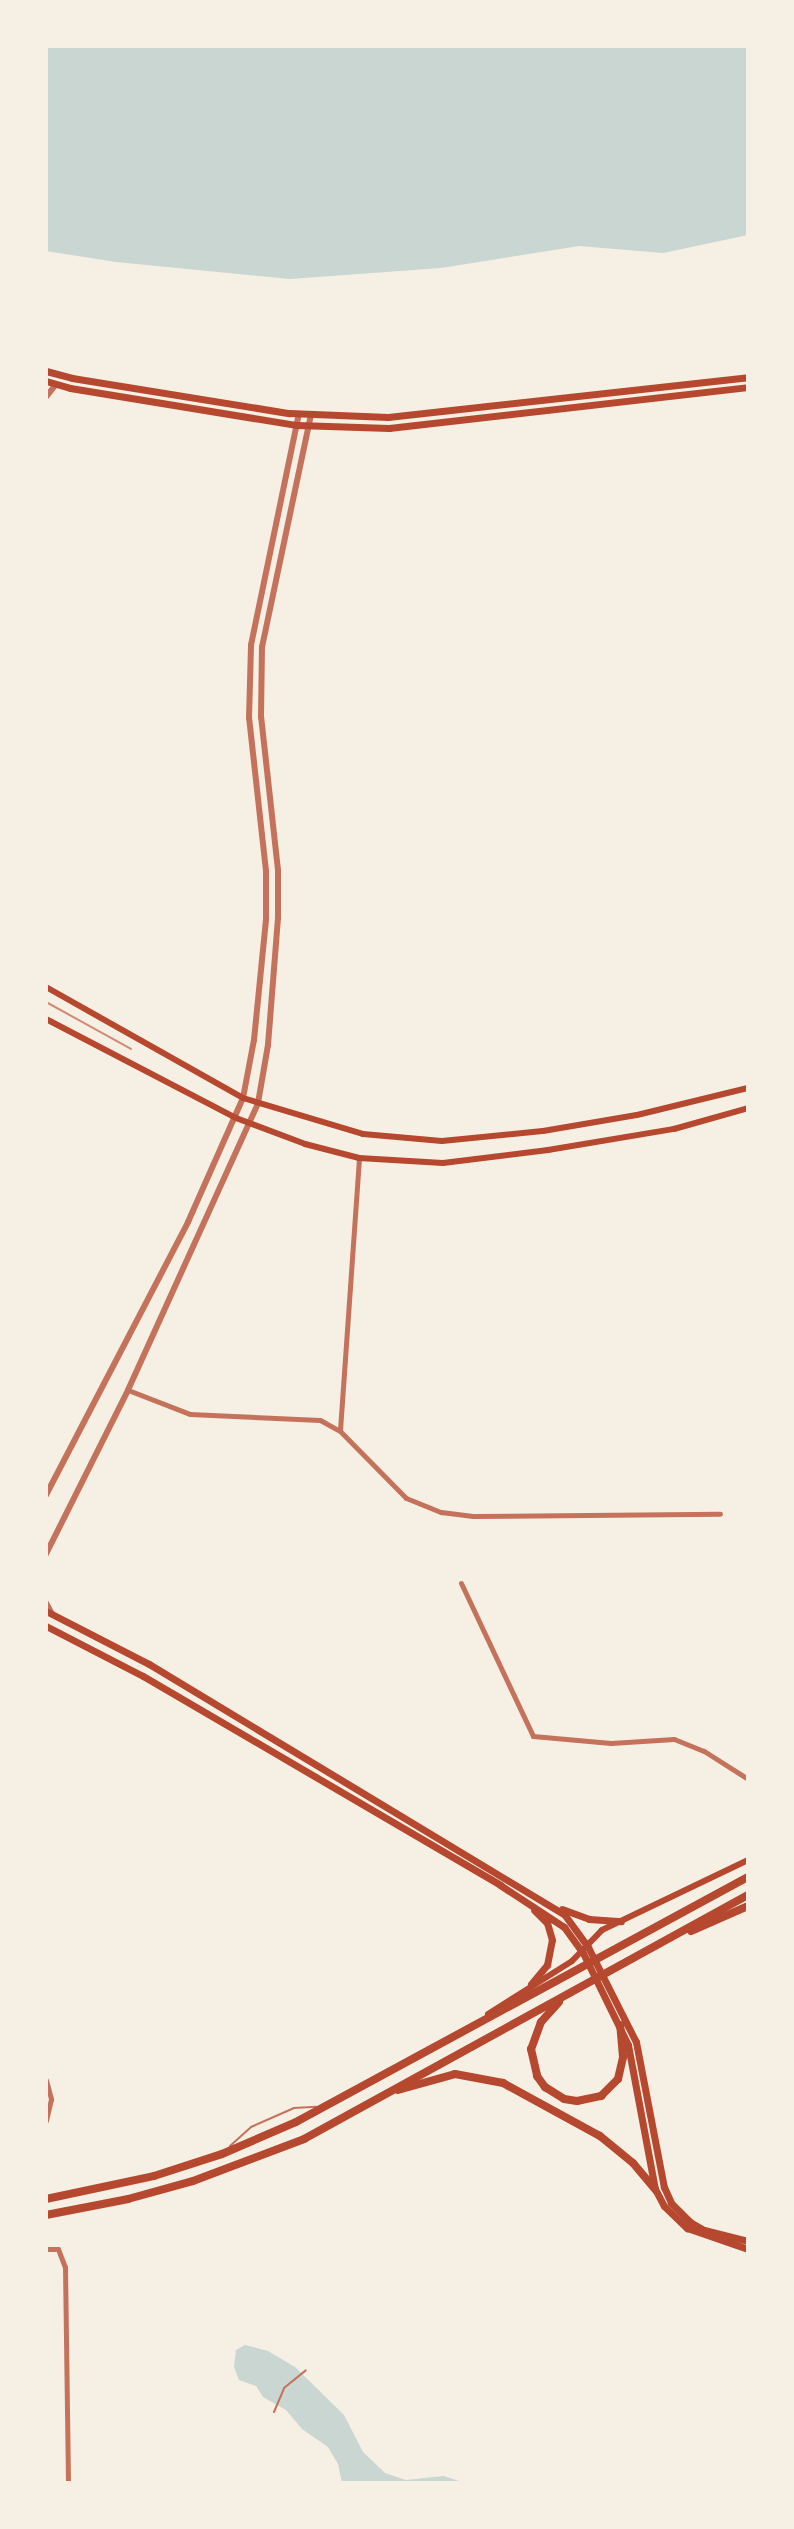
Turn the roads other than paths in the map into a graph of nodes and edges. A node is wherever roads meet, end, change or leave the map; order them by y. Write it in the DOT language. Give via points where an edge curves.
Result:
graph roads {
  1 [pos="46,371"];
  2 [pos="748,377"];
  3 [pos="46,381"];
  4 [pos="56,384"];
  5 [pos="748,387"];
  6 [pos="46,397"];
  7 [pos="299,414"];
  8 [pos="311,415"];
  9 [pos="297,425"];
  10 [pos="309,426"];
  11 [pos="46,987"];
  12 [pos="46,1019"];
  13 [pos="748,1088"];
  14 [pos="243,1098"];
  15 [pos="258,1103"];
  16 [pos="748,1108"];
  17 [pos="236,1118"];
  18 [pos="251,1124"];
  19 [pos="359,1158"];
  20 [pos="128,1390"];
  21 [pos="340,1431"];
  22 [pos="46,1495"];
  23 [pos="720,1514"];
  24 [pos="46,1554"];
  25 [pos="461,1583"];
  26 [pos="46,1603"];
  27 [pos="49,1612"];
  28 [pos="46,1626"];
  29 [pos="748,1779"];
  30 [pos="748,1860"];
  31 [pos="748,1875"];
  32 [pos="500,1885"];
  33 [pos="748,1895"];
  34 [pos="553,1905"];
  35 [pos="748,1906"];
  36 [pos="621,1921"];
  37 [pos="664,1942"];
  38 [pos="586,1950"];
  39 [pos="531,1984"];
  40 [pos="566,1996"];
  41 [pos="623,2022"];
  42 [pos="458,2035"];
  43 [pos="46,2080"];
  44 [pos="379,2096"];
  45 [pos="325,2108"];
  46 [pos="46,2120"];
  47 [pos="222,2154"];
  48 [pos="655,2189"];
  49 [pos="46,2199"];
  50 [pos="46,2215"];
  51 [pos="748,2241"];
  52 [pos="46,2249"];
  53 [pos="748,2249"];
  54 [pos="306,2370"];
  55 [pos="274,2412"];
  56 [pos="68,2483"];
  1 -- 7 [label="main road"];
  2 -- 8 [label="main road" via="388,417"];
  3 -- 4 [label="main road"];
  4 -- 6 [label="street"];
  4 -- 9 [label="main road"];
  5 -- 10 [label="main road" via="389,428"];
  7 -- 8 [label="main road"];
  7 -- 9 [label="street"];
  8 -- 10 [label="street"];
  9 -- 10 [label="main road"];
  9 -- 14 [label="street" via="251,645 249,718 266,871 266,919"];
  10 -- 15 [label="street" via="262,647 261,717 278,917"];
  11 -- 14 [label="main road"];
  12 -- 17 [label="main road"];
  13 -- 15 [label="main road" via="637,1115 442,1141 363,1134"];
  14 -- 15 [label="main road"];
  14 -- 17 [label="street"];
  15 -- 18 [label="street"];
  16 -- 19 [label="main road" via="674,1129 548,1150 443,1163"];
  17 -- 18 [label="main road"];
  17 -- 22 [label="street"];
  18 -- 19 [label="main road"];
  18 -- 20 [label="street"];
  19 -- 21 [label="street"];
  20 -- 21 [label="street" via="190,1414 320,1420"];
  20 -- 24 [label="street"];
  21 -- 23 [label="street" via="406,1498 441,1512"];
  25 -- 29 [label="street" via="533,1736 611,1743 674,1739"];
  26 -- 27 [label="street"];
  27 -- 34 [label="main road" via="149,1664"];
  28 -- 32 [label="main road" via="143,1676"];
  30 -- 36 [label="main road"];
  31 -- 42 [label="highway"];
  32 -- 38 [label="main road" via="556,1920"];
  32 -- 39 [label="main road" via="540,1915 551,1931 550,1957"];
  33 -- 37 [label="highway"];
  34 -- 36 [label="main road" via="589,1919"];
  34 -- 38 [label="main road" via="571,1921"];
  35 -- 37 [label="highway"];
  36 -- 38 [label="main road" via="602,1930"];
  37 -- 40 [label="highway"];
  38 -- 39 [label="main road"];
  38 -- 41 [label="main road"];
  38 -- 41 [label="main road"];
  39 -- 42 [label="main road"];
  40 -- 41 [label="highway" via="541,2022 531,2049 537,2076 554,2095 577,2101 611,2089 622,2069"];
  40 -- 44 [label="highway"];
  41 -- 48 [label="main road"];
  41 -- 51 [label="main road" via="642,2065 671,2203 704,2230"];
  42 -- 45 [label="highway"];
  43 -- 46 [label="street" via="51,2099"];
  44 -- 48 [label="highway" via="455,2074 503,2083 600,2136"];
  44 -- 50 [label="highway" via="268,2155 128,2199"];
  45 -- 47 [label="highway"];
  45 -- 47 [label="lane" via="294,2108 251,2127"];
  47 -- 49 [label="highway" via="124,2184"];
  48 -- 53 [label="main road" via="687,2228"];
  52 -- 56 [label="street" via="58,2249 65,2267"];
  54 -- 55 [label="lane" via="284,2388"];
}
